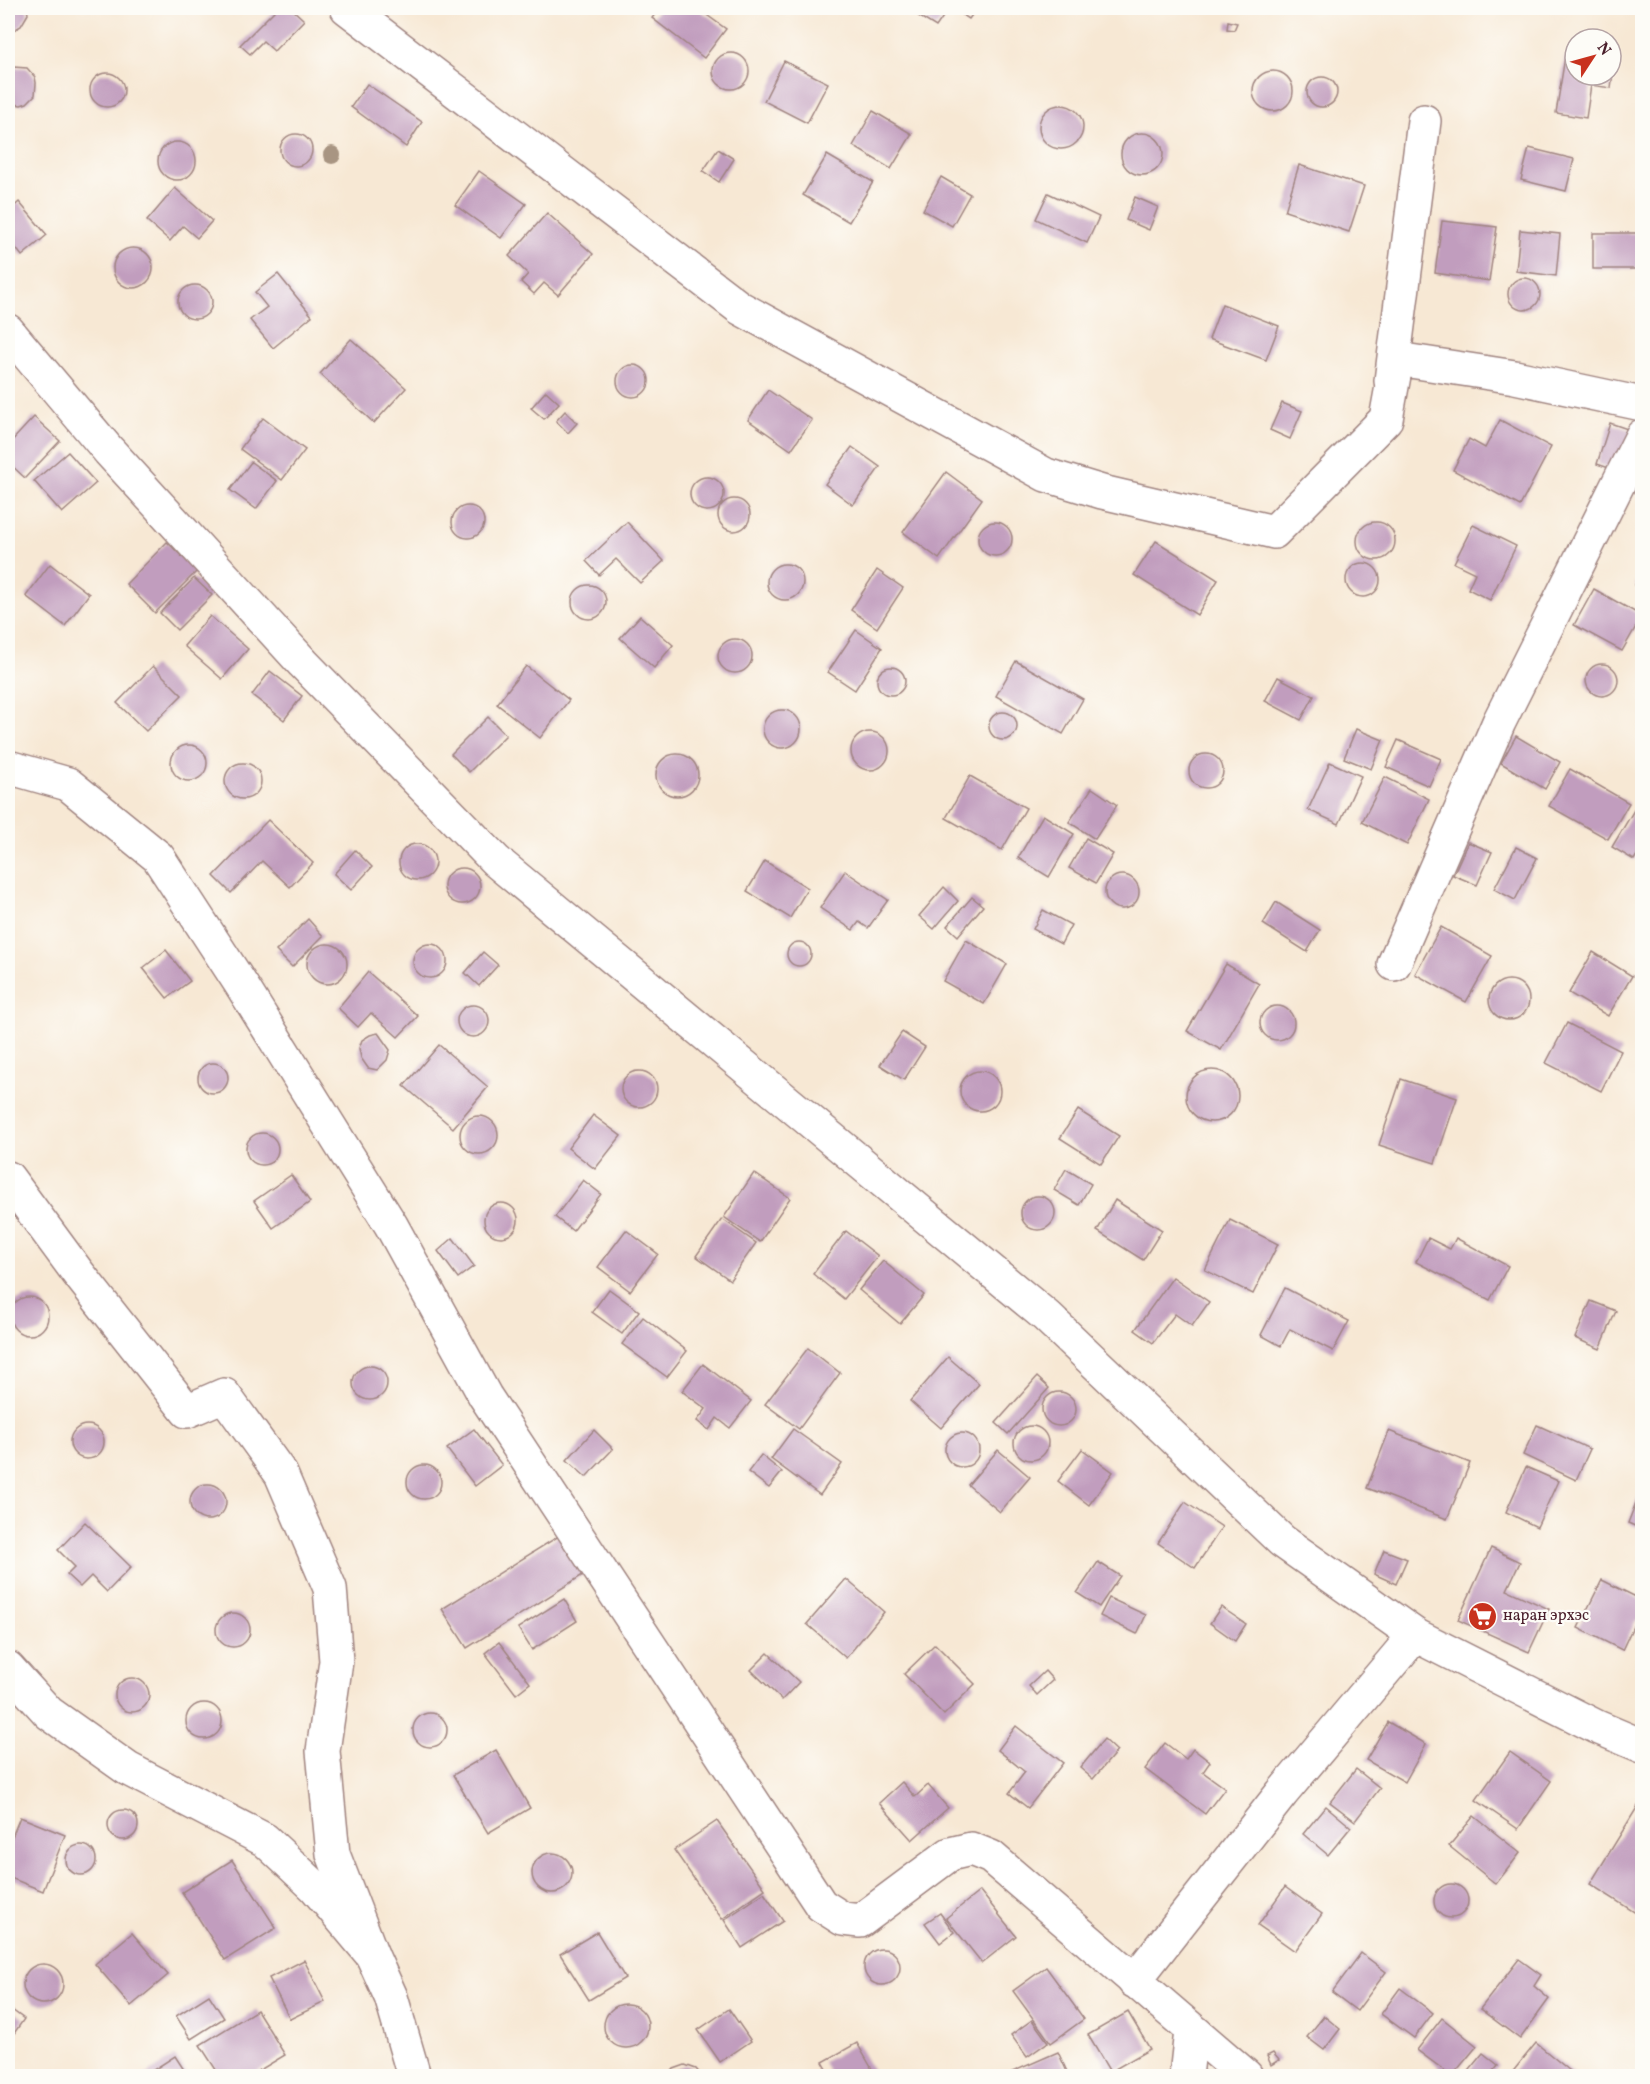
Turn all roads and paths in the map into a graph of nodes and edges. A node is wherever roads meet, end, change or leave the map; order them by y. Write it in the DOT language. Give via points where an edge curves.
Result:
graph roads {
  1 [pos="346,8"];
  2 [pos="1424,121"];
  3 [pos="8,331"];
  4 [pos="1642,404"];
  5 [pos="1386,419"];
  6 [pos="1642,436"];
  7 [pos="8,766"];
  8 [pos="1394,964"];
  9 [pos="8,1178"];
  10 [pos="1414,1635"];
  11 [pos="8,1668"];
  12 [pos="1642,1746"];
  13 [pos="372,1954"];
  14 [pos="1134,1981"];
  15 [pos="1191,2031"];
  16 [pos="414,2076"];
  17 [pos="1186,2076"];
  18 [pos="1246,2076"];
  1 -- 5 [label="street" via="741,308 1046,476 1274,532"];
  2 -- 5 [label="street"];
  3 -- 10 [label="street" via="109,451 287,645 496,861 1047,1316 1282,1541"];
  4 -- 5 [label="street" via="1515,377 1396,359"];
  6 -- 8 [label="street" via="1499,722"];
  7 -- 14 [label="street" via="68,784 158,857 391,1225 485,1396 821,1905 843,1919 860,1922 950,1854 971,1849 991,1857"];
  9 -- 13 [label="street" via="186,1411 224,1395 280,1474 330,1588 336,1661 323,1751 333,1854"];
  10 -- 12 [label="street"];
  10 -- 14 [label="street" via="1282,1793"];
  11 -- 13 [label="street" via="49,1713 128,1769 265,1840 315,1887"];
  13 -- 16 [label="street" via="391,1997"];
  14 -- 15 [label="street"];
  15 -- 17 [label="street"];
  15 -- 18 [label="street"];
}
